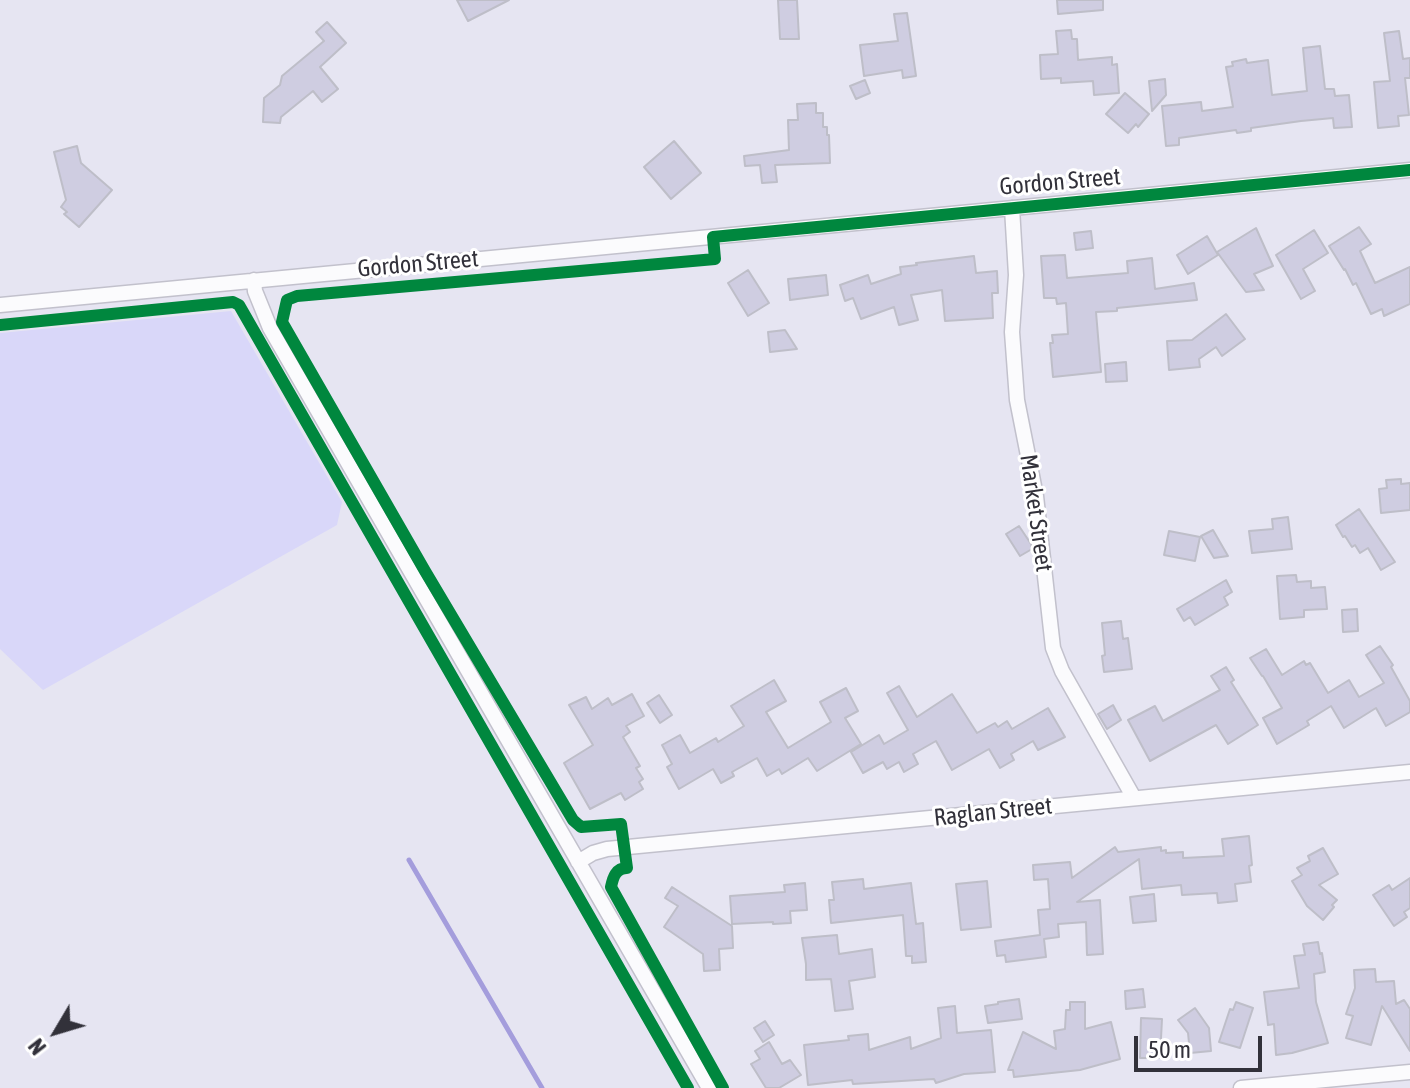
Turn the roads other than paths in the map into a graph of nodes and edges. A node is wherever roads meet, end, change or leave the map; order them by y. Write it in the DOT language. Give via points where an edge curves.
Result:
graph roads {
  1 [pos="1410,170"];
  2 [pos="1012,208"];
  3 [pos="254,280"];
  4 [pos="0,305"];
  5 [pos="1410,772"];
  6 [pos="1134,798"];
  7 [pos="578,862"];
  8 [pos="1410,1072"];
  9 [pos="709,1088"];
  10 [pos="1241,1088"];
  1 -- 2 [label="street, Gordon Street"];
  2 -- 3 [label="street, Gordon Street"];
  2 -- 6 [label="street, Market Street" via="1017,400 1036,496 1053,648"];
  3 -- 4 [label="street, Gordon Street"];
  3 -- 7 [label="street" via="270,328"];
  5 -- 6 [label="street, Raglan Street"];
  6 -- 7 [label="street, Raglan Street" via="607,849"];
  7 -- 9 [label="street"];
  8 -- 10 [label="street"];
}
